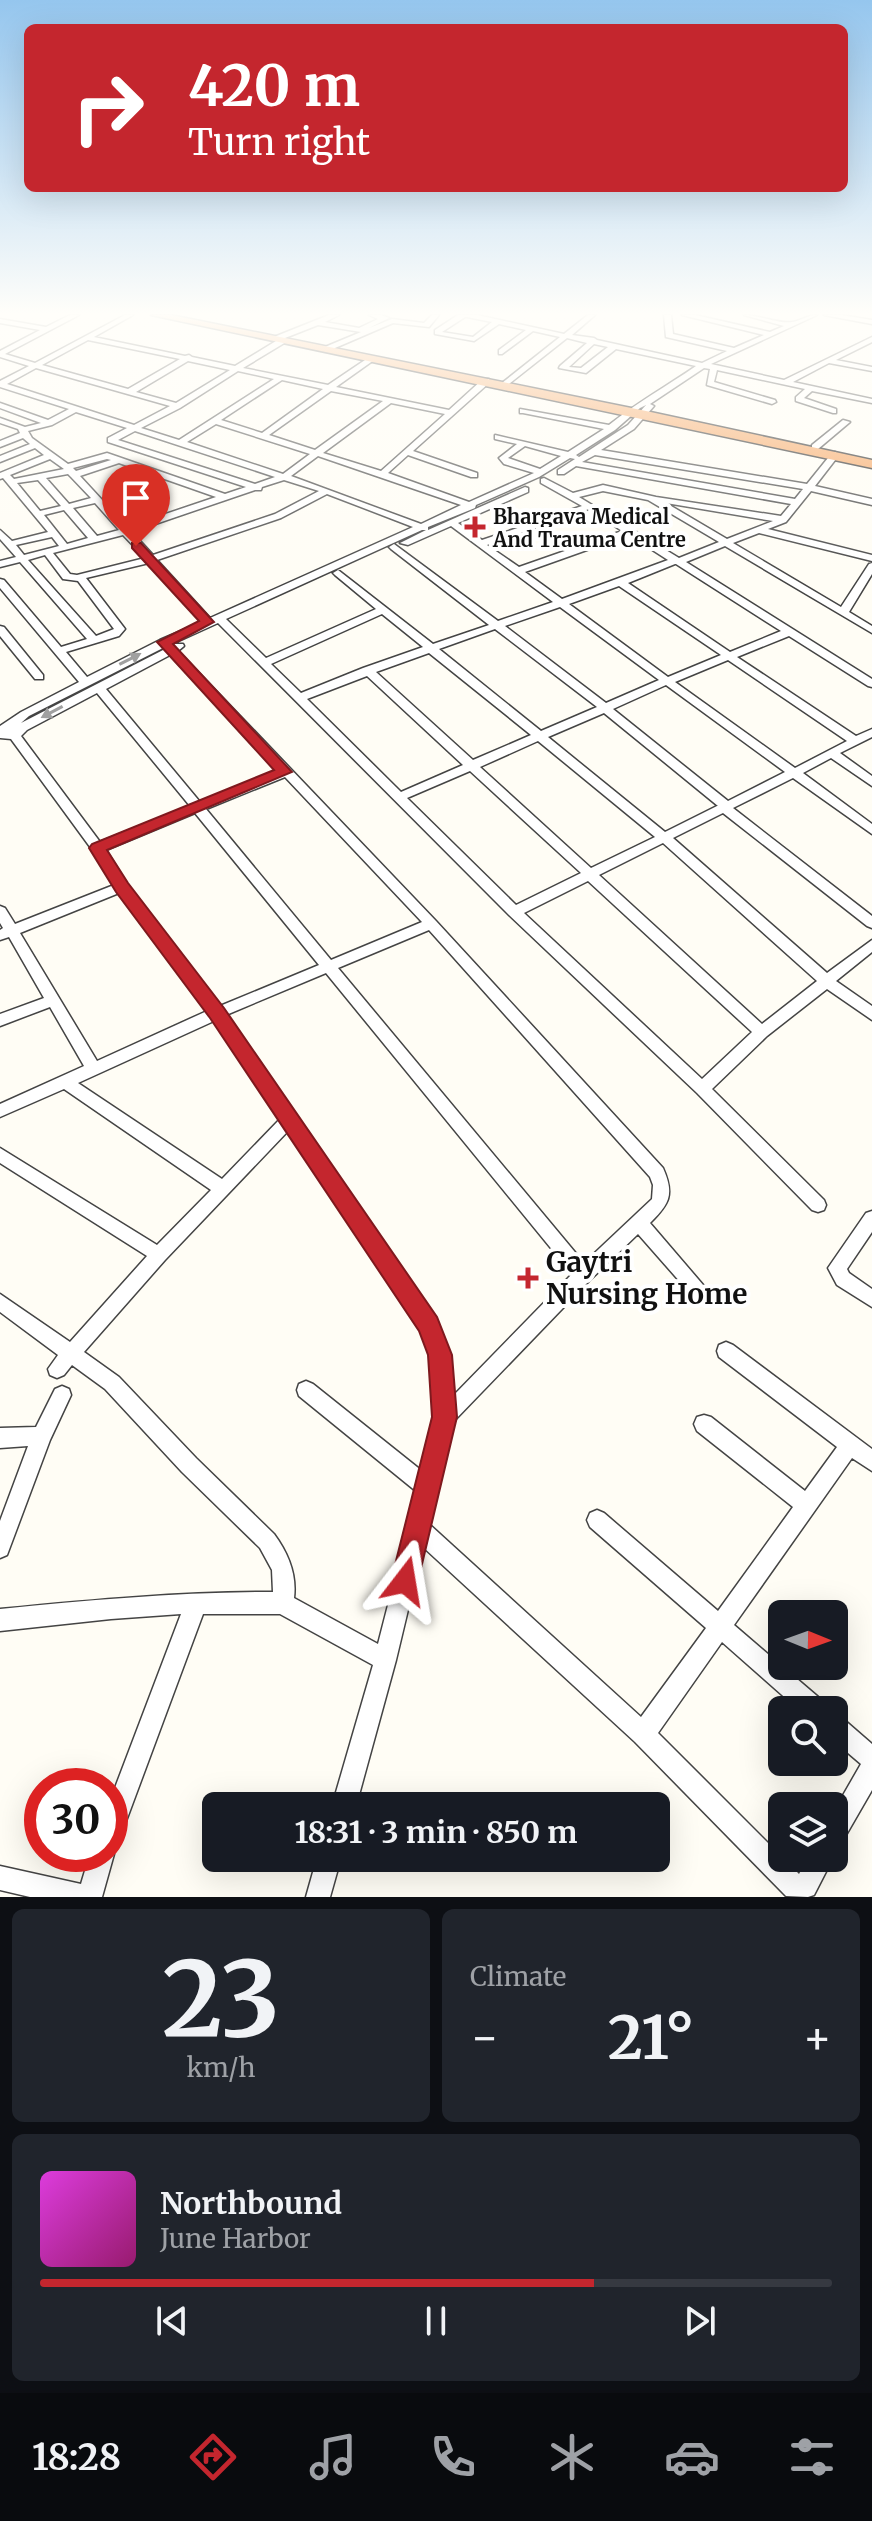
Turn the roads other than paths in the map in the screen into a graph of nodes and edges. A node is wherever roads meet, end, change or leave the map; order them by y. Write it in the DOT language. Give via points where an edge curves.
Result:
graph roads {
  1 [pos="63,404"];
  2 [pos="169,404"];
  3 [pos="181,404"];
  4 [pos="242,404"];
  5 [pos="310,404"];
  6 [pos="385,404"];
  7 [pos="407,404"];
  8 [pos="461,404"];
  9 [pos="598,404"];
  10 [pos="618,404"];
  11 [pos="649,404"];
  12 [pos="812,404"];
  13 [pos="0,405"];
  14 [pos="177,406"];
  15 [pos="77,408"];
  16 [pos="643,408"];
  17 [pos="523,411"];
  18 [pos="833,411"];
  19 [pos="451,413"];
  20 [pos="0,420"];
  21 [pos="215,421"];
  22 [pos="846,422"];
  23 [pos="49,423"];
  24 [pos="615,426"];
  25 [pos="137,427"];
  26 [pos="24,432"];
  27 [pos="263,436"];
  28 [pos="498,437"];
  29 [pos="182,442"];
  30 [pos="524,443"];
  31 [pos="0,444"];
  32 [pos="36,445"];
  33 [pos="815,447"];
  34 [pos="407,452"];
  35 [pos="595,452"];
  36 [pos="318,454"];
  37 [pos="51,455"];
  38 [pos="835,455"];
  39 [pos="0,459"];
  40 [pos="576,460"];
  41 [pos="872,462"];
  42 [pos="70,471"];
  43 [pos="382,474"];
  44 [pos="474,475"];
  45 [pos="40,476"];
  46 [pos="284,477"];
  47 [pos="542,477"];
  48 [pos="8,483"];
  49 [pos="807,487"];
  50 [pos="258,488"];
  51 [pos="723,490"];
  52 [pos="327,491"];
  53 [pos="571,496"];
  54 [pos="227,498"];
  55 [pos="651,498"];
  56 [pos="95,500"];
  57 [pos="798,502"];
  58 [pos="872,502"];
  59 [pos="468,505"];
  60 [pos="590,506"];
  61 [pos="67,508"];
  62 [pos="716,509"];
  63 [pos="482,510"];
  64 [pos="38,514"];
  65 [pos="783,520"];
  66 [pos="452,523"];
  67 [pos="419,526"];
  68 [pos="759,530"];
  69 [pos="630,531"];
  70 [pos="123,532"];
  71 [pos="432,532"];
  72 [pos="0,533"];
  73 [pos="54,534"];
  74 [pos="94,539"];
  75 [pos="729,543"];
  76 [pos="10,544"];
  77 [pos="480,544"];
  78 [pos="65,547"];
  79 [pos="394,547"];
  80 [pos="47,552"];
  81 [pos="22,558"];
  82 [pos="872,558"];
  83 [pos="149,560"];
  84 [pos="677,561"];
  85 [pos="0,564"];
  86 [pos="518,571"];
  87 [pos="871,571"];
  88 [pos="338,573"];
  89 [pos="80,578"];
  90 [pos="0,582"];
  91 [pos="620,582"];
  92 [pos="562,603"];
  93 [pos="383,610"];
  94 [pos="843,613"];
  95 [pos="217,621"];
  96 [pos="499,626"];
  97 [pos="0,629"];
  98 [pos="872,630"];
  99 [pos="789,632"];
  100 [pos="93,640"];
  101 [pos="168,646"];
  102 [pos="432,649"];
  103 [pos="59,651"];
  104 [pos="729,656"];
  105 [pos="264,663"];
  106 [pos="367,670"];
  107 [pos="39,677"];
  108 [pos="667,681"];
  109 [pos="872,684"];
  110 [pos="92,685"];
  111 [pos="299,698"];
  112 [pos="605,708"];
  113 [pos="7,729"];
  114 [pos="872,732"];
  115 [pos="540,737"];
  116 [pos="855,741"];
  117 [pos="832,753"];
  118 [pos="472,766"];
  119 [pos="285,772"];
  120 [pos="794,773"];
  121 [pos="872,782"];
  122 [pos="399,797"];
  123 [pos="197,806"];
  124 [pos="725,806"];
  125 [pos="872,830"];
  126 [pos="664,837"];
  127 [pos="98,848"];
  128 [pos="591,874"];
  129 [pos="122,887"];
  130 [pos="0,911"];
  131 [pos="514,912"];
  132 [pos="872,923"];
  133 [pos="431,924"];
  134 [pos="6,933"];
  135 [pos="872,945"];
  136 [pos="328,967"];
  137 [pos="826,981"];
  138 [pos="53,1000"];
  139 [pos="217,1013"];
  140 [pos="872,1014"];
  141 [pos="0,1020"];
  142 [pos="762,1032"];
  143 [pos="94,1069"];
  144 [pos="65,1082"];
  145 [pos="702,1089"];
  146 [pos="0,1111"];
  147 [pos="289,1120"];
  148 [pos="0,1155"];
  149 [pos="222,1188"];
  150 [pos="818,1205"];
  151 [pos="872,1218"];
  152 [pos="639,1223"];
  153 [pos="159,1255"];
  154 [pos="583,1275"];
  155 [pos="695,1286"];
  156 [pos="872,1299"];
  157 [pos="0,1302"];
  158 [pos="726,1351"];
  159 [pos="72,1353"];
  160 [pos="57,1369"];
  161 [pos="306,1390"];
  162 [pos="62,1395"];
  163 [pos="445,1417"];
  164 [pos="704,1424"];
  165 [pos="42,1436"];
  166 [pos="0,1438"];
  167 [pos="850,1445"];
  168 [pos="872,1461"];
  169 [pos="428,1488"];
  170 [pos="806,1505"];
  171 [pos="597,1520"];
  172 [pos="418,1528"];
  173 [pos="0,1548"];
  174 [pos="196,1603"];
  175 [pos="282,1603"];
  176 [pos="0,1620"];
  177 [pos="719,1625"];
  178 [pos="385,1660"];
  179 [pos="800,1696"];
  180 [pos="643,1734"];
  181 [pos="848,1738"];
  182 [pos="872,1759"];
  183 [pos="872,1767"];
  184 [pos="128,1784"];
  185 [pos="348,1792"];
  186 [pos="848,1809"];
  187 [pos="768,1860"];
  188 [pos="97,1872"];
  189 [pos="325,1872"];
  190 [pos="780,1872"];
  191 [pos="813,1872"];
  192 [pos="0,1878"];
  193 [pos="83,1897"];
  194 [pos="90,1897"];
  195 [pos="318,1897"];
  1 -- 15 [label="street"];
  2 -- 14 [label="street"];
  3 -- 14 [label="street"];
  4 -- 21 [label="street"];
  5 -- 27 [label="street"];
  6 -- 36 [label="street"];
  7 -- 19 [label="street"];
  8 -- 19 [label="street"];
  9 -- 16 [label="highway"];
  9 -- 24 [label="highway" via="613,415"];
  10 -- 16 [label="highway"];
  11 -- 16 [label="street"];
  12 -- 18 [label="street"];
  13 -- 23 [label="street"];
  14 -- 25 [label="street"];
  15 -- 23 [label="street"];
  15 -- 25 [label="street"];
  16 -- 24 [label="street"];
  16 -- 33 [label="highway"];
  16 -- 35 [label="street"];
  16 -- 38 [label="highway"];
  17 -- 24 [label="street"];
  19 -- 34 [label="street"];
  20 -- 26 [label="street"];
  21 -- 27 [label="street"];
  21 -- 29 [label="street"];
  22 -- 33 [label="street"];
  23 -- 26 [label="street"];
  24 -- 40 [label="street"];
  25 -- 29 [label="street"];
  25 -- 50 [label="street" via="111,440"];
  26 -- 31 [label="street"];
  26 -- 32 [label="street"];
  27 -- 36 [label="street"];
  28 -- 30 [label="street"];
  29 -- 46 [label="street"];
  30 -- 40 [label="street"];
  30 -- 47 [label="street" via="503,458"];
  32 -- 37 [label="street"];
  32 -- 39 [label="street"];
  33 -- 41 [label="highway"];
  34 -- 43 [label="street"];
  34 -- 44 [label="street"];
  35 -- 40 [label="street"];
  35 -- 49 [label="street"];
  36 -- 43 [label="street"];
  36 -- 46 [label="street"];
  37 -- 42 [label="street"];
  37 -- 48 [label="street"];
  38 -- 41 [label="highway"];
  38 -- 49 [label="street"];
  40 -- 47 [label="street"];
  40 -- 51 [label="street"];
  42 -- 45 [label="street"];
  42 -- 54 [label="street" via="101,455"];
  42 -- 56 [label="street"];
  43 -- 59 [label="street"];
  45 -- 48 [label="street"];
  45 -- 61 [label="street"];
  46 -- 50 [label="street"];
  46 -- 52 [label="street"];
  47 -- 53 [label="street"];
  47 -- 59 [label="street"];
  47 -- 63 [label="street"];
  48 -- 64 [label="street"];
  49 -- 57 [label="street"];
  49 -- 58 [label="street"];
  50 -- 54 [label="street"];
  51 -- 57 [label="street"];
  51 -- 62 [label="street"];
  52 -- 67 [label="street"];
  52 -- 83 [label="street" via="290,512"];
  53 -- 55 [label="street" via="603,488"];
  53 -- 60 [label="street"];
  54 -- 70 [label="street"];
  55 -- 62 [label="street"];
  55 -- 75 [label="street"];
  56 -- 61 [label="street"];
  56 -- 70 [label="street"];
  57 -- 65 [label="street"];
  59 -- 63 [label="street"];
  59 -- 67 [label="street"];
  60 -- 69 [label="street"];
  60 -- 77 [label="street"];
  61 -- 64 [label="street"];
  61 -- 74 [label="street"];
  62 -- 65 [label="street"];
  63 -- 66 [label="street"];
  64 -- 73 [label="street"];
  65 -- 68 [label="street"];
  66 -- 71 [label="street"];
  66 -- 77 [label="street"];
  67 -- 71 [label="street"];
  67 -- 95 [label="street"];
  68 -- 75 [label="street"];
  68 -- 82 [label="street"];
  69 -- 84 [label="street"];
  69 -- 86 [label="street"];
  70 -- 74 [label="street"];
  70 -- 83 [label="street"];
  71 -- 79 [label="street"];
  72 -- 76 [label="street"];
  73 -- 76 [label="street"];
  73 -- 78 [label="street"];
  74 -- 78 [label="street"];
  75 -- 84 [label="street"];
  75 -- 94 [label="street"];
  76 -- 81 [label="street"];
  77 -- 86 [label="street"];
  78 -- 80 [label="street"];
  79 -- 88 [label="street"];
  79 -- 96 [label="street"];
  80 -- 81 [label="street"];
  80 -- 89 [label="street" via="67,577"];
  81 -- 85 [label="street"];
  81 -- 100 [label="street"];
  83 -- 89 [label="street"];
  83 -- 95 [label="street"];
  84 -- 91 [label="street"];
  84 -- 99 [label="street"];
  86 -- 92 [label="street"];
  87 -- 94 [label="street"];
  88 -- 93 [label="street"];
  88 -- 95 [label="street"];
  89 -- 100 [label="street" via="120,625 115,634"];
  90 -- 103 [label="street"];
  91 -- 92 [label="street"];
  91 -- 104 [label="street"];
  92 -- 96 [label="street"];
  92 -- 108 [label="street"];
  93 -- 102 [label="street"];
  93 -- 105 [label="street"];
  94 -- 98 [label="street"];
  95 -- 101 [label="street"];
  95 -- 101 [label="street"];
  95 -- 105 [label="street"];
  96 -- 102 [label="street"];
  96 -- 112 [label="street"];
  97 -- 107 [label="street"];
  99 -- 104 [label="street"];
  99 -- 109 [label="street"];
  100 -- 103 [label="street"];
  101 -- 110 [label="street"];
  101 -- 119 [label="street"];
  102 -- 106 [label="street"];
  102 -- 115 [label="street"];
  103 -- 110 [label="street"];
  104 -- 108 [label="street"];
  104 -- 116 [label="street"];
  105 -- 111 [label="street"];
  106 -- 111 [label="street"];
  106 -- 118 [label="street"];
  108 -- 112 [label="street"];
  108 -- 120 [label="street"];
  110 -- 113 [label="street"];
  110 -- 123 [label="street"];
  111 -- 122 [label="street"];
  112 -- 115 [label="street"];
  112 -- 124 [label="street"];
  113 -- 127 [label="street"];
  114 -- 116 [label="street"];
  115 -- 118 [label="street"];
  115 -- 126 [label="street"];
  116 -- 117 [label="street"];
  117 -- 120 [label="street"];
  117 -- 121 [label="street"];
  118 -- 122 [label="street"];
  118 -- 128 [label="street"];
  119 -- 123 [label="street"];
  119 -- 133 [label="street"];
  120 -- 124 [label="street"];
  120 -- 125 [label="street"];
  122 -- 131 [label="street"];
  123 -- 127 [label="street"];
  123 -- 136 [label="street"];
  124 -- 126 [label="street"];
  124 -- 132 [label="street"];
  126 -- 128 [label="street"];
  126 -- 137 [label="street"];
  127 -- 129 [label="street"];
  128 -- 131 [label="street"];
  128 -- 142 [label="street"];
  129 -- 134 [label="street"];
  129 -- 139 [label="street"];
  130 -- 134 [label="street"];
  131 -- 145 [label="street"];
  133 -- 136 [label="street"];
  133 -- 152 [label="street" via="657,1173 660,1202"];
  134 -- 138 [label="street"];
  135 -- 137 [label="street"];
  136 -- 139 [label="street"];
  136 -- 154 [label="street"];
  137 -- 140 [label="street"];
  137 -- 142 [label="street"];
  138 -- 141 [label="street"];
  138 -- 143 [label="street"];
  139 -- 143 [label="street"];
  139 -- 147 [label="street"];
  142 -- 145 [label="street"];
  143 -- 144 [label="street"];
  144 -- 146 [label="street"];
  144 -- 149 [label="street"];
  145 -- 150 [label="street"];
  147 -- 149 [label="street"];
  147 -- 163 [label="street" via="429,1325 440,1355"];
  148 -- 153 [label="street"];
  149 -- 153 [label="street"];
  151 -- 156 [label="street" via="837,1268 843,1279"];
  152 -- 154 [label="street"];
  152 -- 155 [label="street"];
  153 -- 159 [label="street"];
  154 -- 163 [label="street"];
  157 -- 159 [label="street"];
  158 -- 167 [label="street"];
  159 -- 160 [label="street"];
  159 -- 175 [label="street" via="112,1383 267,1541 277,1554 286,1587"];
  161 -- 169 [label="street"];
  162 -- 165 [label="street"];
  163 -- 169 [label="street"];
  164 -- 170 [label="street"];
  165 -- 166 [label="street"];
  165 -- 173 [label="street"];
  167 -- 168 [label="street"];
  167 -- 170 [label="street"];
  169 -- 172 [label="street"];
  170 -- 177 [label="street"];
  171 -- 177 [label="street"];
  172 -- 178 [label="street"];
  172 -- 180 [label="street"];
  174 -- 175 [label="street"];
  174 -- 176 [label="street"];
  174 -- 184 [label="street"];
  175 -- 178 [label="street"];
  177 -- 179 [label="street"];
  177 -- 180 [label="street"];
  178 -- 185 [label="street"];
  180 -- 187 [label="street"];
  181 -- 182 [label="street"];
  183 -- 186 [label="street"];
  188 -- 194 [label="street"];
  189 -- 195 [label="street"];
  190 -- 191 [label="street" via="795,1887 805,1886"];
  192 -- 193 [label="street"];
}
